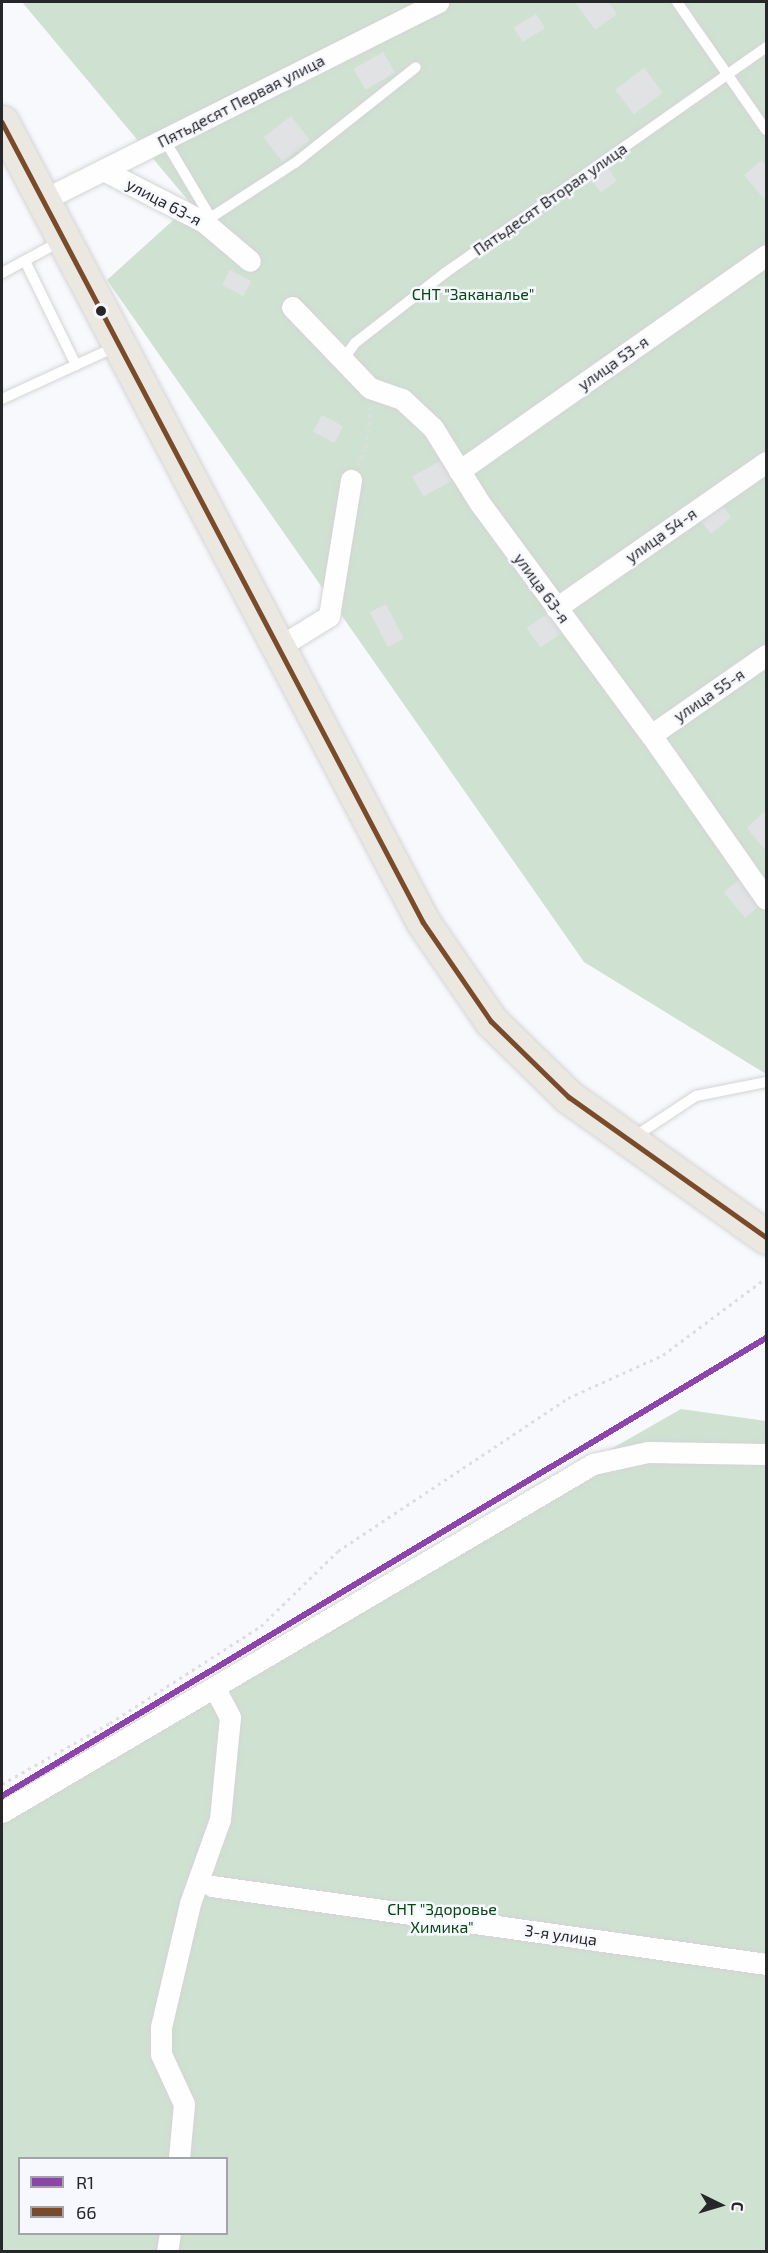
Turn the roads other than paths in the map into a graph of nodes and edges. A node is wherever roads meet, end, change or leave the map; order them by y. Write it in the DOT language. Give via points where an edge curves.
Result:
graph roads {
  1 [pos="438,2"];
  2 [pos="677,2"];
  3 [pos="766,47"];
  4 [pos="416,67"];
  5 [pos="727,74"];
  6 [pos="2,122"];
  7 [pos="766,130"];
  8 [pos="164,140"];
  9 [pos="103,170"];
  10 [pos="43,200"];
  11 [pos="208,221"];
  12 [pos="64,240"];
  13 [pos="766,255"];
  14 [pos="26,261"];
  15 [pos="250,261"];
  16 [pos="2,273"];
  17 [pos="292,307"];
  18 [pos="120,344"];
  19 [pos="341,362"];
  20 [pos="76,364"];
  21 [pos="2,399"];
  22 [pos="766,462"];
  23 [pos="459,471"];
  24 [pos="351,480"];
  25 [pos="556,608"];
  26 [pos="279,647"];
  27 [pos="766,656"];
  28 [pos="651,735"];
  29 [pos="758,872"];
  30 [pos="766,900"];
  31 [pos="766,1082"];
  32 [pos="630,1140"];
  33 [pos="766,1237"];
  34 [pos="766,1454"];
  35 [pos="214,1687"];
  36 [pos="2,1812"];
  37 [pos="212,1886"];
  38 [pos="766,1964"];
  39 [pos="179,2157"];
  40 [pos="170,2235"];
  41 [pos="167,2252"];
  1 -- 8 [label="street, Пятьдесят Первая улица"];
  2 -- 5 [label="lane"];
  3 -- 5 [label="lane, Пятьдесят Вторая улица"];
  4 -- 11 [label="lane" via="295,163"];
  5 -- 7 [label="lane"];
  5 -- 19 [label="lane, Пятьдесят Вторая улица" via="445,273 355,343"];
  6 -- 10 [label="main road"];
  8 -- 9 [label="street, Пятьдесят Первая улица"];
  8 -- 11 [label="lane"];
  9 -- 10 [label="street, Пятьдесят Первая улица"];
  9 -- 11 [label="street, улица 63-я"];
  10 -- 12 [label="main road"];
  11 -- 15 [label="street, улица 63-я"];
  12 -- 14 [label="lane"];
  12 -- 18 [label="main road"];
  13 -- 23 [label="street, улица 53-я"];
  14 -- 16 [label="lane"];
  14 -- 20 [label="lane"];
  17 -- 19 [label="street, улица 63-я"];
  18 -- 20 [label="lane"];
  18 -- 26 [label="main road"];
  19 -- 23 [label="street, улица 63-я" via="374,389 402,399 426,421"];
  20 -- 21 [label="lane"];
  22 -- 25 [label="street, улица 54-я"];
  23 -- 25 [label="street, улица 63-я"];
  24 -- 26 [label="street" via="329,616"];
  25 -- 28 [label="street, улица 63-я"];
  26 -- 32 [label="main road" via="423,922 491,1021 569,1097"];
  27 -- 28 [label="street, улица 55-я"];
  28 -- 29 [label="street, улица 63-я"];
  29 -- 30 [label="street, улица 63-я"];
  31 -- 32 [label="lane" via="696,1096"];
  32 -- 33 [label="main road"];
  34 -- 35 [label="street" via="648,1452 593,1464"];
  35 -- 36 [label="street"];
  35 -- 39 [label="street" via="230,1717 220,1819 190,1903 161,2027 162,2054 183,2104"];
  37 -- 38 [label="street, 3-я улица"];
  40 -- 41 [label="street"];
}
